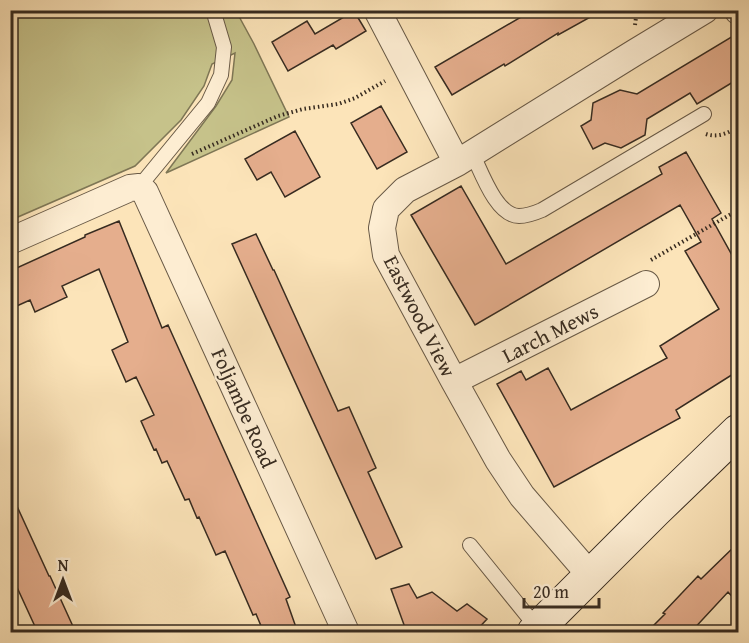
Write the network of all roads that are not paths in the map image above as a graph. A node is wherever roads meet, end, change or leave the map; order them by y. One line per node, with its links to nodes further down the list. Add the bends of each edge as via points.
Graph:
1 (213, 10): 6 (lane, via 224,47 221,75 208,103)
2 (377, 10): 5 (street, via 407,68)
3 (705, 10): 5 (street, Eastwood View)
4 (704, 114): 5 (lane, via 528,215 516,217 504,210)
5 (465, 158): 9 (street, Eastwood View, via 405,190 387,209 382,228 386,255)
6 (139, 187): 7 (street); 14 (street, Foljambe Road, via 146,192)
7 (10, 241)
8 (646, 284): 9 (street, Larch Mews)
9 (454, 381): 12 (street, Eastwood View, via 522,496)
10 (738, 431): 12 (street)
11 (470, 545): 13 (lane)
12 (591, 576): 13 (street)
13 (536, 631)
14 (346, 633)

